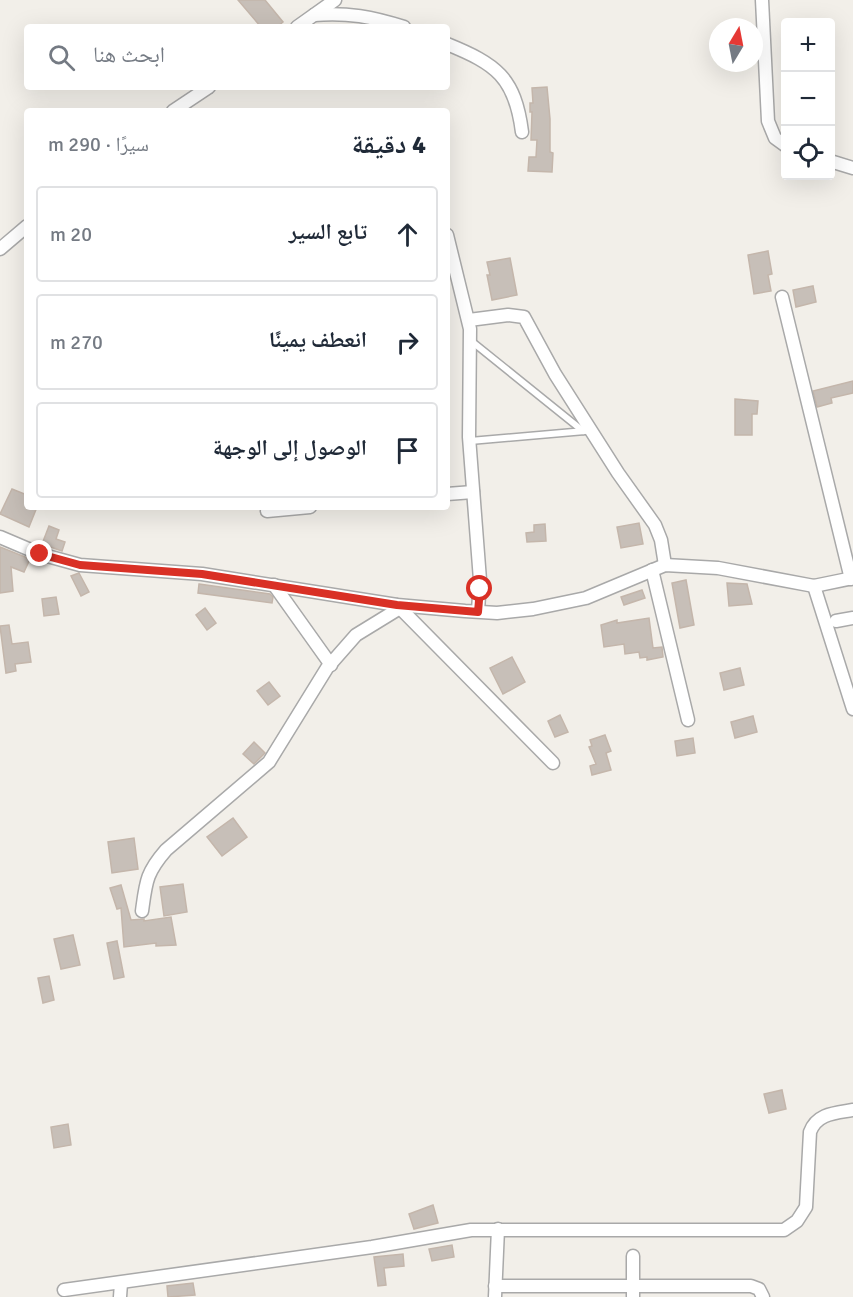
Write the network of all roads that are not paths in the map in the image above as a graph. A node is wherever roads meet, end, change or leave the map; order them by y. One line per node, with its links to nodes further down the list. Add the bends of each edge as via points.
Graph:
1 (335, 0): 3 (street)
2 (762, 0): 10 (street, via 768,121)
3 (314, 15): 4 (street); 5 (street, via 339,13)
4 (301, 24)
5 (394, 24)
6 (450, 45): 9 (street, via 490,64 509,84 519,108)
7 (204, 90): 8 (street)
8 (177, 108)
9 (522, 132)
10 (781, 142)
11 (835, 162): 12 (street)
12 (853, 168)
13 (24, 229): 15 (street)
14 (450, 247): 17 (street)
15 (0, 249)
16 (782, 297): 28 (street)
17 (469, 320): 18 (street); 19 (street, via 524,317)
18 (470, 339): 19 (lane); 20 (street)
19 (587, 431): 20 (lane); 26 (street, via 655,525)
20 (469, 441): 21 (street)
21 (473, 492): 22 (street); 32 (street, via 480,580)
22 (450, 494)
23 (278, 510): 24 (street)
24 (267, 511)
25 (0, 537): 29 (street, via 80,565 202,574)
26 (665, 566): 27 (street); 30 (street, via 718,568)
27 (652, 570): 32 (street, via 586,598 533,609); 37 (street)
28 (852, 579): 30 (street)
29 (274, 585): 31 (street); 35 (street)
30 (814, 586): 36 (street)
31 (398, 606): 32 (street); 35 (street, via 356,635); 38 (street)
32 (478, 612)
33 (853, 618): 34 (street)
34 (836, 621)
35 (330, 664): 39 (street, via 269,762 155,863 147,879)
36 (853, 709)
37 (688, 720)
38 (553, 763)
39 (142, 911)
40 (853, 1110): 41 (street, via 814,1121 806,1207 797,1221 784,1230)
41 (498, 1229): 43 (street); 45 (street)
42 (633, 1256): 47 (street)
43 (121, 1283): 44 (street); 48 (street)
44 (64, 1290)
45 (495, 1292): 46 (street)
46 (566, 1292): 47 (street)
47 (633, 1292): 49 (street, via 751,1286 759,1289)
48 (120, 1297)
49 (763, 1297)

